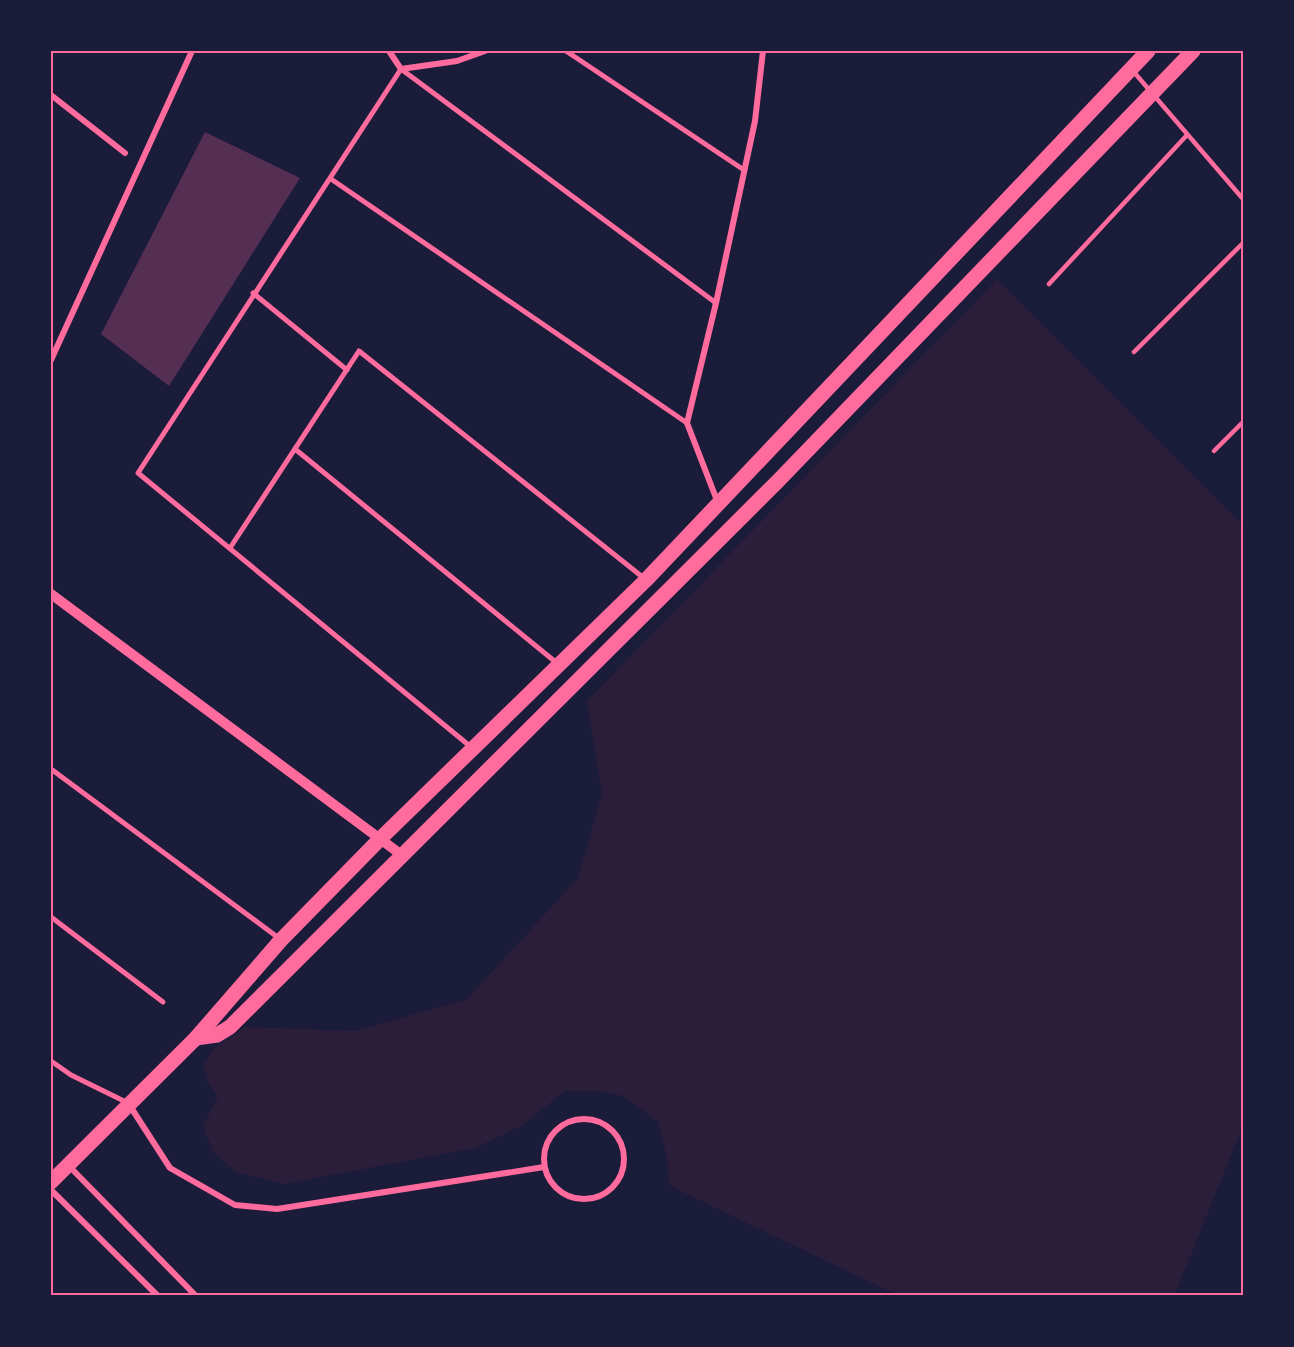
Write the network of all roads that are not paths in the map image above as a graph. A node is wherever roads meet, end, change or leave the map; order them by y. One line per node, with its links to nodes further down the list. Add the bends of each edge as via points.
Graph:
1 (192, 51): 22 (street)
2 (389, 51): 8 (street)
3 (485, 51): 8 (street, via 457,61)
4 (566, 51): 14 (street)
5 (763, 51): 14 (street, via 755,121)
6 (1148, 51): 9 (main road)
7 (1193, 51): 11 (main road)
8 (401, 69): 15 (street); 20 (street)
9 (1131, 69): 11 (lane); 28 (main road)
10 (51, 95): 13 (street)
11 (1153, 95): 12 (lane); 36 (main road, via 777,482)
12 (1187, 135): 16 (lane); 18 (lane)
13 (125, 153)
14 (744, 170): 20 (street)
15 (331, 179): 19 (street); 25 (street)
16 (1243, 199)
17 (1243, 243): 21 (lane)
18 (1049, 284)
19 (253, 293): 23 (street); 29 (street, via 138,473)
20 (716, 303): 25 (street)
21 (1134, 352)
22 (51, 360)
23 (346, 370): 26 (street); 30 (street, via 359,351)
24 (1243, 422): 27 (lane)
25 (687, 423): 28 (street)
26 (295, 449): 29 (street); 32 (street)
27 (1214, 451)
28 (718, 504): 30 (main road)
29 (230, 548): 33 (street)
30 (646, 580): 32 (main road)
31 (51, 594): 35 (street)
32 (559, 665): 33 (main road)
33 (472, 748): 35 (main road)
34 (51, 769): 38 (street)
35 (380, 839): 36 (street); 38 (main road)
36 (403, 856): 40 (main road, via 230,1027 217,1035)
37 (51, 917): 39 (street)
38 (281, 940): 40 (main road)
39 (163, 1002)
40 (196, 1038): 42 (main road)
41 (51, 1061): 42 (street)
42 (129, 1104): 43 (main road); 44 (street, via 170,1168 235,1205 278,1209)
43 (68, 1165): 45 (main road); 48 (street)
44 (544, 1167): 44 (street, via 554,1185 571,1198 585,1200 611,1190 620,1179 624,1151 612,1130 589,1119 576,1120 564,1124 547,1142)
45 (51, 1182)
46 (51, 1190): 47 (street)
47 (158, 1296)
48 (196, 1296)

